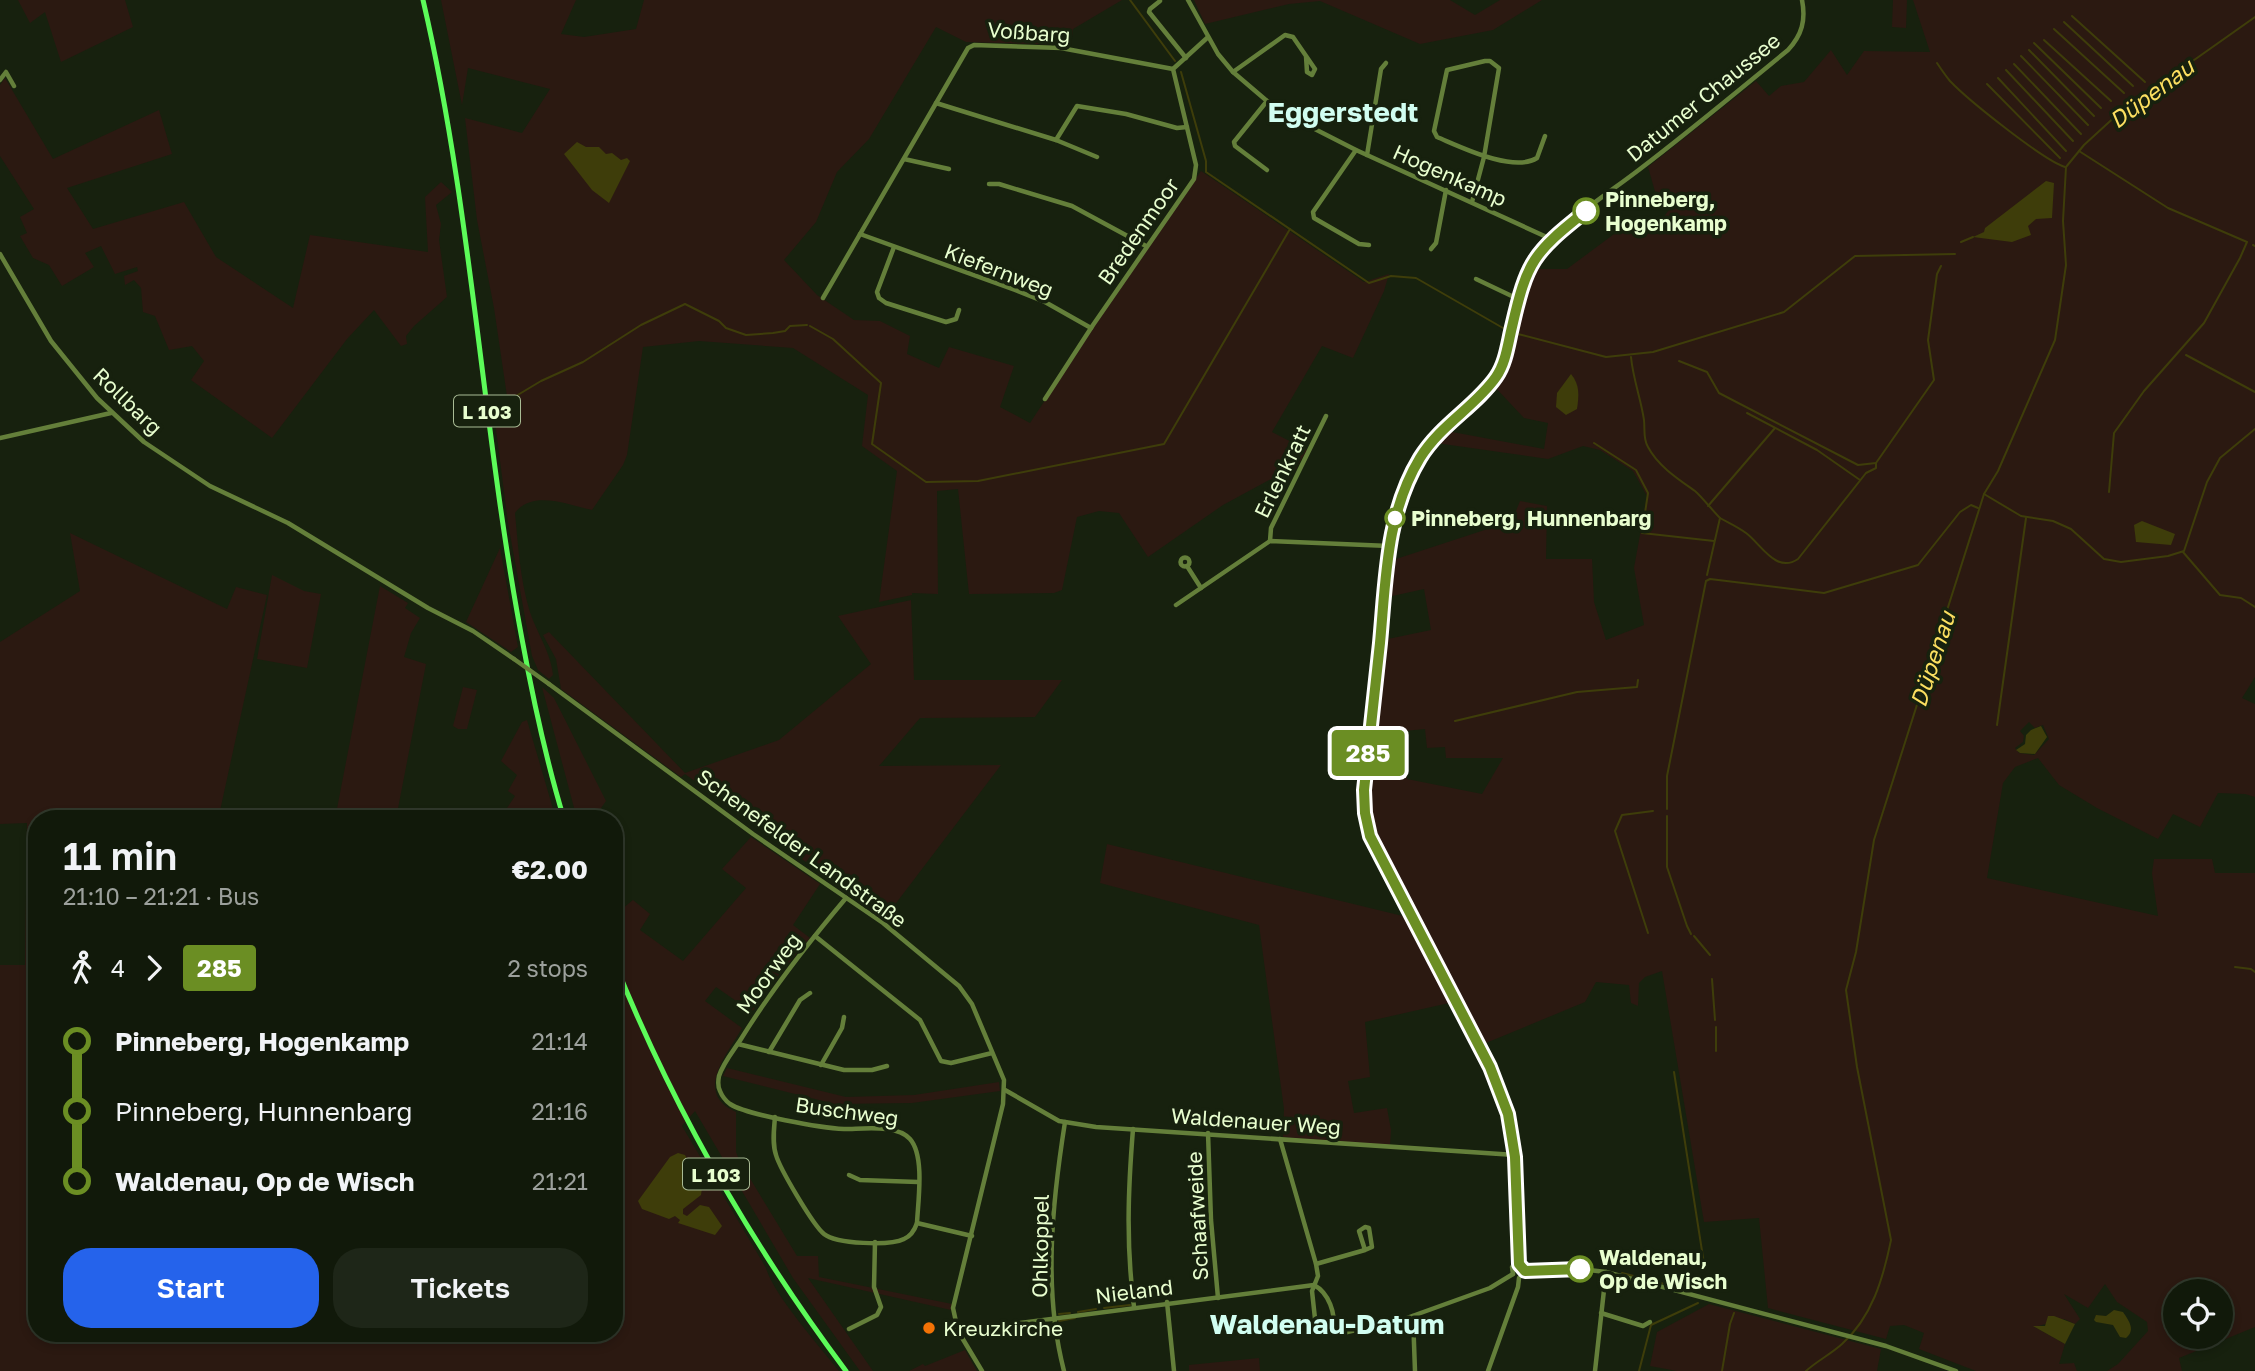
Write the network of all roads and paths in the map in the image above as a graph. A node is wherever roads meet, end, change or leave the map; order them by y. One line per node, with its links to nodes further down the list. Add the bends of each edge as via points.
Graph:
1 (423, 0): 50 (main road, L 103, via 459,194 508,560 537,713)
2 (1188, 0): 5 (street, Hogenkamp)
3 (1802, 0): 29 (street, Datumer Chaussee, via 1801,32 1788,50)
4 (1160, 1): 7 (street, via 1149,12)
5 (1207, 38): 7 (street); 10 (street, Hogenkamp)
6 (1306, 56): 10 (street, via 1293,37 1285,35)
7 (1186, 58): 9 (street)
8 (1386, 63): 19 (street, via 1381,69)
9 (1173, 69): 14 (street, Voßbarg, via 1061,48 974,45); 15 (street, Bredenmoor)
10 (1233, 72): 13 (street, Hogenkamp)
11 (0, 80): 12 (street, via 6,72)
12 (14, 86)
13 (1268, 101): 18 (street, Hogenkamp); 24 (street, via 1234,142)
14 (936, 103): 17 (street); 22 (street, Voßbarg)
15 (1187, 127): 17 (street, via 1077,106); 31 (street, Bredenmoor, via 1196,164 1194,179)
16 (1545, 136): 21 (street, via 1533,161)
17 (1056, 140): 20 (street)
18 (1356, 150): 19 (street, Hogenkamp); 30 (street, via 1313,212 1314,218 1359,244)
19 (1367, 155): 26 (street, Hogenkamp)
20 (1097, 157)
21 (1484, 157): 21 (street, via 1499,74 1490,61 1447,70 1434,131 1437,137); 27 (street)
22 (904, 159): 23 (street); 28 (street, Voßbarg)
23 (949, 169)
24 (1267, 170)
25 (989, 184): 31 (street, via 1072,206)
26 (1446, 190): 27 (street, Hogenkamp); 33 (street)
27 (1472, 202): 29 (street, Hogenkamp)
28 (860, 234): 32 (street, Kiefernweg); 36 (street, Voßbarg)
29 (1551, 239): 37 (street, Datumer Chaussee, via 1529,267)
30 (1369, 245)
31 (1146, 246): 39 (street, Bredenmoor)
32 (894, 247): 38 (street, via 878,298 946,322 956,319); 39 (street, Kiefernweg, via 1016,290)
33 (1431, 249)
34 (0, 254): 41 (street, Rollbarg, via 51,341)
35 (1476, 279): 37 (street)
36 (823, 298)
37 (1518, 299): 46 (street, Datumer Chaussee, via 1505,359 1496,377 1422,456 1404,492)
38 (959, 310)
39 (1091, 328): 40 (street, Bredenmoor)
40 (1045, 399)
41 (111, 413): 43 (street); 44 (street, Rollbarg, via 144,442 210,486)
42 (1326, 416): 45 (street, Erlenkratt, via 1270,528)
43 (0, 438)
44 (281, 519): 51 (street, Schenefelder Landstraße, bridge, via 473,631)
45 (1270, 541): 46 (street); 48 (street)
46 (1389, 546): 68 (street, Datumer Chaussee, via 1365,813 1370,836 1490,1067 1510,1122)
47 (1187, 566): 48 (street)
48 (1201, 588): 49 (street)
49 (1175, 605)
50 (562, 810)
51 (846, 898): 52 (street, Moorweg); 58 (street, Schenefelder Landstraße, via 959,986 972,1004)
52 (815, 936): 56 (street, Moorweg, via 775,986); 58 (street, via 920,1020 941,1061 951,1063)
53 (623, 984): 94 (main road, L 103, via 691,1131 775,1272)
54 (810, 993): 57 (street, via 800,1000)
55 (844, 1017): 59 (street)
56 (738, 1044): 57 (street); 61 (street, Moorweg)
57 (769, 1052): 59 (street)
58 (992, 1053): 62 (street, Schenefelder Landstraße)
59 (821, 1065): 60 (street, via 851,1071)
60 (887, 1066)
61 (722, 1070): 63 (street, Buschweg, via 719,1090 727,1102)
62 (1005, 1090): 64 (street, Waldenauer Weg); 72 (street)
63 (775, 1117): 70 (street, Buschweg, via 834,1129 902,1133 918,1152); 73 (street, via 776,1156 821,1231 836,1240)
64 (1065, 1122): 65 (street, Waldenauer Weg); 87 (street, Ohlkoppel, via 1051,1237)
65 (1133, 1129): 66 (street, Waldenauer Weg); 84 (street, via 1127,1216)
66 (1208, 1133): 67 (street, Waldenauer Weg); 82 (street, Schaafweide)
67 (1280, 1139): 68 (street, Waldenauer Weg); 75 (street)
68 (1515, 1156): 76 (street, Datumer Chaussee)
69 (849, 1175): 70 (street, via 860,1180)
70 (918, 1182): 71 (street, Buschweg)
71 (917, 1223): 72 (street); 73 (street, via 903,1240)
72 (972, 1236): 91 (street, via 954,1302)
73 (875, 1242): 90 (street, via 874,1287 881,1307 877,1315)
74 (1365, 1250): 74 (street, via 1373,1245 1366,1227 1359,1231); 75 (street)
75 (1316, 1264): 81 (street)
76 (1519, 1264): 77 (street); 79 (street, via 1512,1267)
77 (1525, 1271): 78 (street); 80 (street)
78 (1606, 1272): 85 (street); 101 (street, via 1854,1337)
79 (1513, 1274): 80 (street); 86 (street, via 1490,1288)
80 (1519, 1278): 99 (street)
81 (1314, 1285): 82 (street, Nieland); 89 (street, via 1328,1300); 93 (street, via 1316,1328)
82 (1218, 1298): 83 (street, Nieland)
83 (1167, 1303): 84 (street, Nieland); 97 (street)
84 (1134, 1307): 87 (street, Nieland)
85 (1601, 1313): 88 (street, via 1643,1326); 100 (street)
86 (1413, 1316): 92 (street); 98 (street)
87 (1055, 1318): 91 (street, Nieland); 96 (street, Ohlkoppel)
88 (1650, 1322)
89 (1334, 1327): 92 (street); 93 (street)
90 (849, 1329)
91 (958, 1331): 95 (street)
92 (1341, 1332): 93 (street)
93 (1330, 1333)
94 (846, 1371)
95 (982, 1371)
96 (1063, 1371)
97 (1174, 1371)
98 (1415, 1371)
99 (1488, 1371)
100 (1595, 1371)
101 (1956, 1371)

